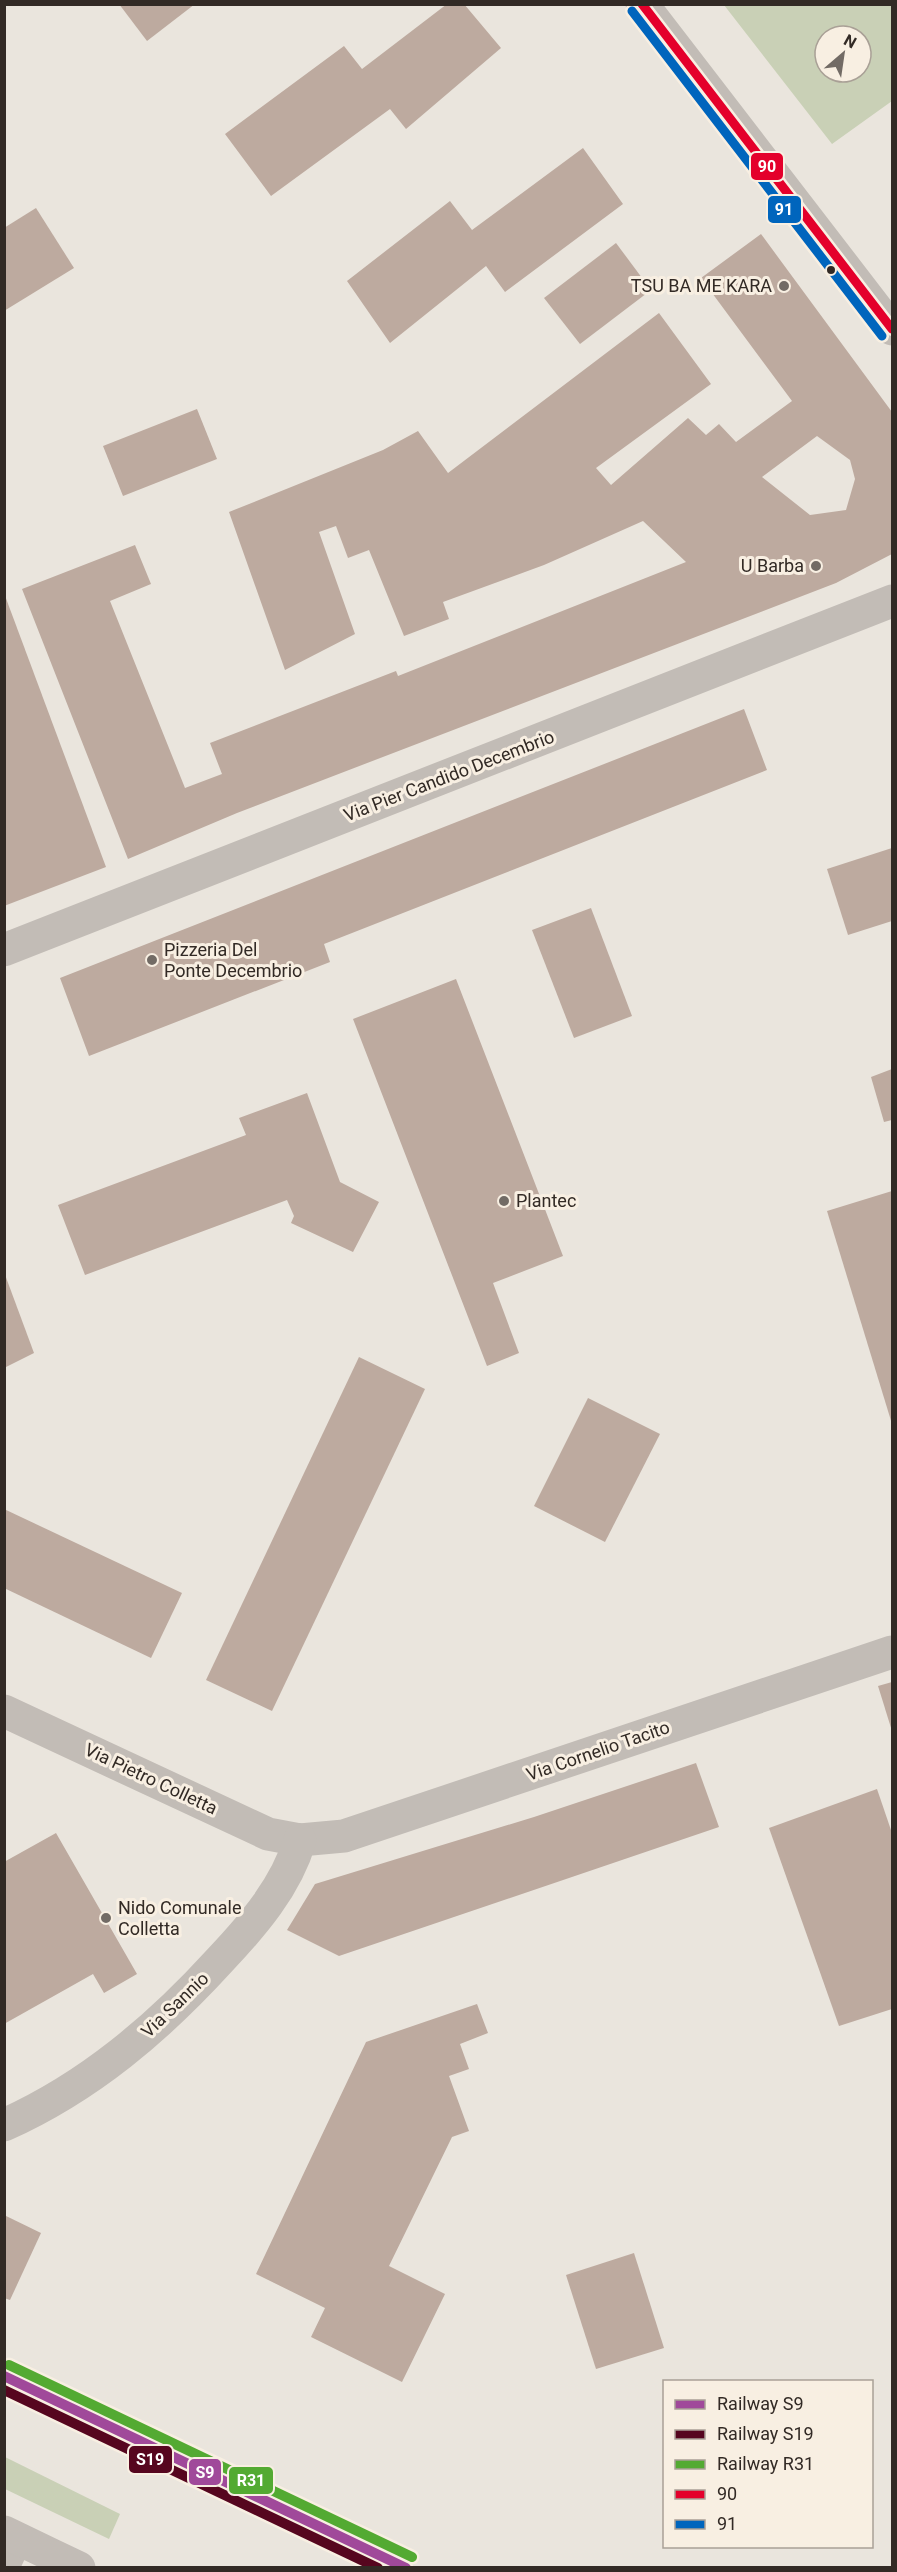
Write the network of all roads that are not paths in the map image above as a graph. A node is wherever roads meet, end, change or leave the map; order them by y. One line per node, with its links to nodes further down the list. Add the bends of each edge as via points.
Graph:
1 (642, 4): 2 (street)
2 (892, 329)
3 (892, 601): 4 (street, Via Pier Candido Decembrio)
4 (4, 950)
5 (892, 1652): 7 (street, Via Cornelio Tacito, via 344,1836)
6 (4, 1710): 7 (street, Via Pietro Colletta, via 268,1834)
7 (300, 1840): 8 (street, Via Sannio, via 293,1864 278,1890 243,1935 149,2032 42,2108)
8 (4, 2125)
9 (12, 2547): 10 (street)
10 (80, 2568)

